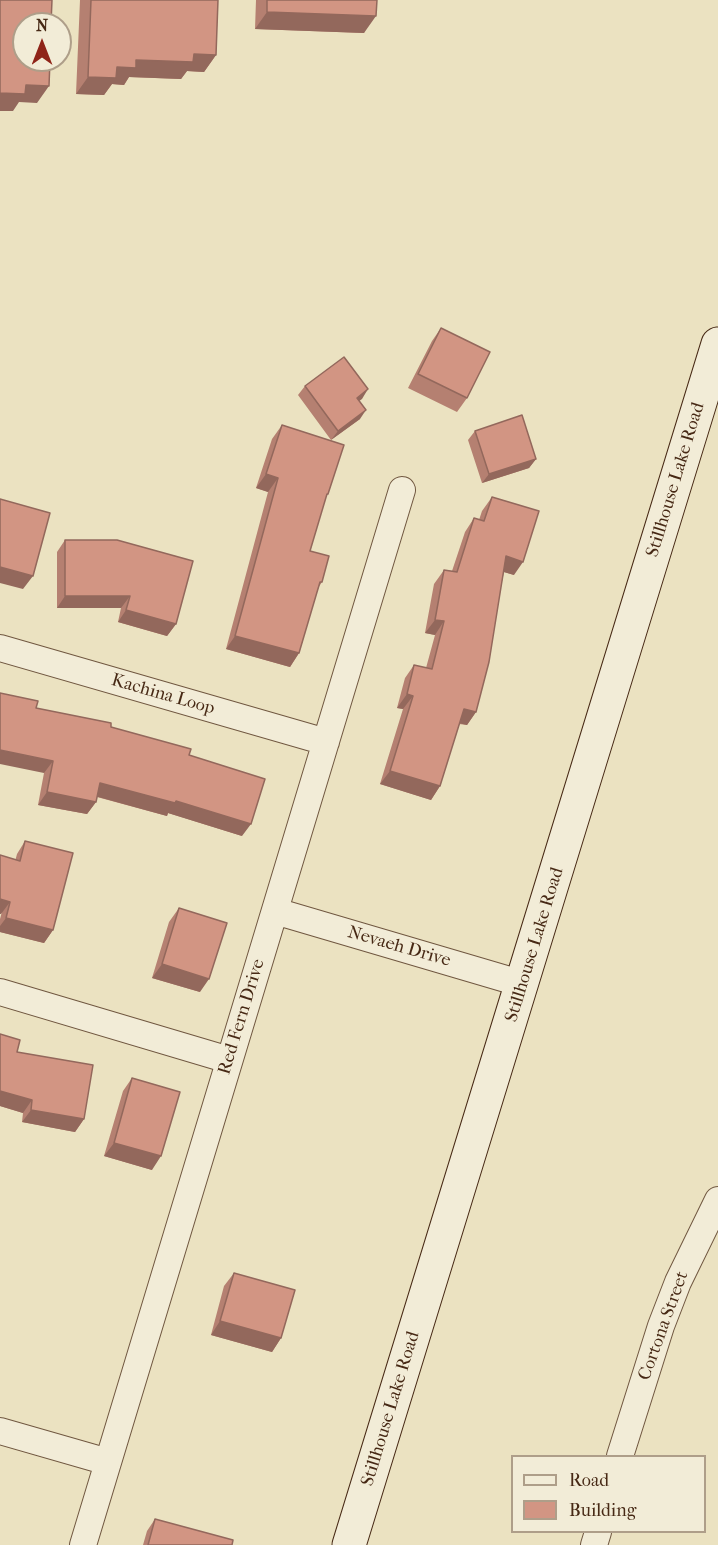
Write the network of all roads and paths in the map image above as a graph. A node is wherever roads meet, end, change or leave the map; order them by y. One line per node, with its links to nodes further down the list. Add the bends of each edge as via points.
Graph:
1 (718, 344): 6 (main road, Stillhouse Lake Road)
2 (402, 490): 4 (street, Red Fern Drive)
3 (0, 648): 4 (street, Kachina Loop)
4 (326, 742): 5 (street, Red Fern Drive)
5 (274, 911): 6 (street, Nevaeh Drive); 8 (street, Red Fern Drive)
6 (523, 984): 14 (main road, Stillhouse Lake Road)
7 (0, 992): 8 (street)
8 (229, 1060): 12 (street, Red Fern Drive)
9 (718, 1200): 11 (street, Cortona Street, via 661,1326)
10 (0, 1431): 12 (street)
11 (621, 1455)
12 (108, 1462): 13 (street, Red Fern Drive)
13 (82, 1545)
14 (349, 1545)

